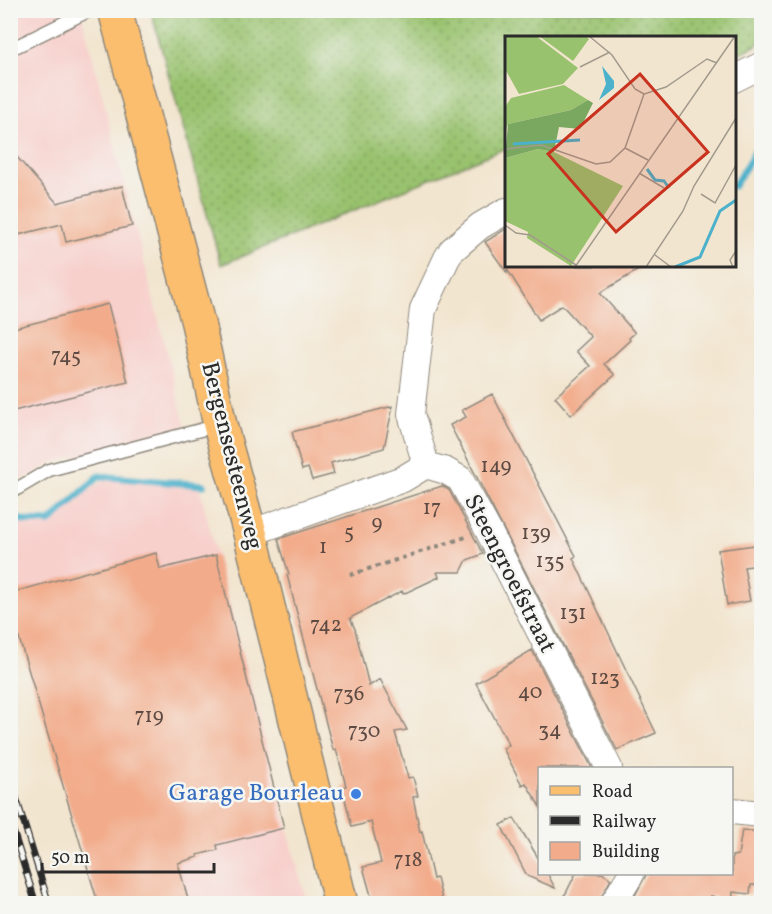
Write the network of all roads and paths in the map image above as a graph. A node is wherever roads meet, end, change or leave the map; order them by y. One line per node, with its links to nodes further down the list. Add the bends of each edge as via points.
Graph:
1 (90, 10): 3 (lane)
2 (115, 10): 7 (main road, Bergensesteenweg, via 198,323)
3 (18, 46)
4 (762, 64): 5 (street)
5 (736, 78)
6 (505, 212): 8 (street, via 480,226 452,250 423,309 411,414)
7 (220, 425): 9 (lane, via 49,470); 11 (main road, Bergensesteenweg)
8 (426, 465): 10 (street, Steengroefstraat, via 459,479); 11 (street, via 403,479)
9 (15, 490)
10 (488, 530): 12 (path); 13 (street, Steengroefstraat)
11 (250, 533): 17 (main road, Bergensesteenweg)
12 (350, 575)
13 (608, 767)
14 (733, 811): 15 (street)
15 (762, 814)
16 (630, 875): 18 (street)
17 (341, 903)
18 (613, 903)

